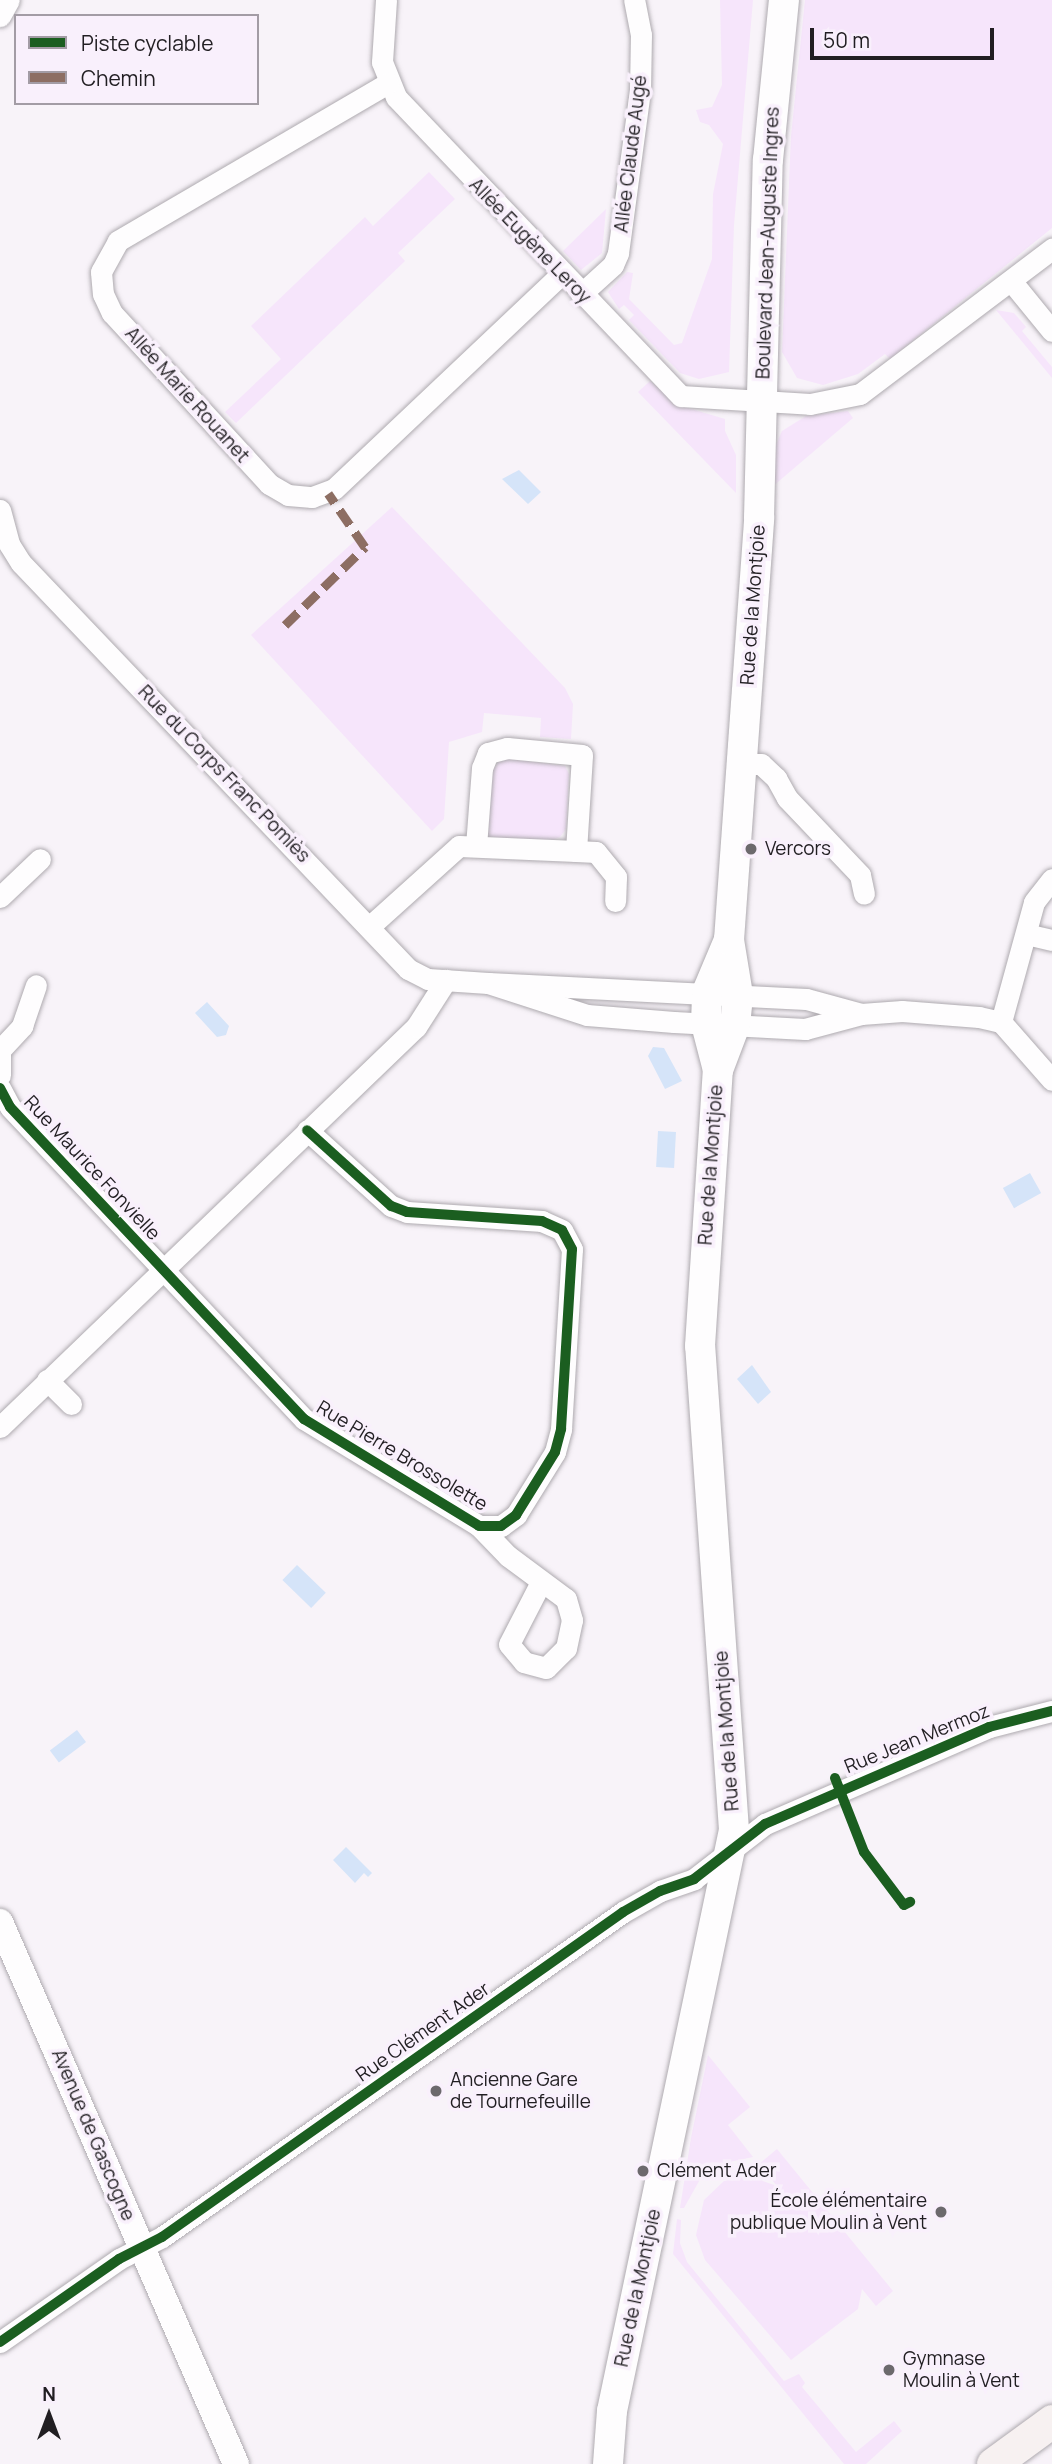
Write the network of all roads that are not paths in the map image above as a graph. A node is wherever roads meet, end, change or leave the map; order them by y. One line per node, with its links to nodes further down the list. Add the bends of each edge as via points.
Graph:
1 (9, 0): 5 (street)
2 (386, 0): 6 (street, Allée Eugène Leroy, via 381,44)
3 (634, 0): 10 (street, Allée Claude Augé, via 641,35 641,81 618,253 612,265)
4 (784, 0): 12 (main road, Boulevard Jean-Auguste Ingres, via 768,160)
5 (0, 16)
6 (388, 83): 8 (street, Allée Eugène Leroy, via 410,116); 8 (street, Allée Marie Rouanet, via 124,236 108,252 101,272 103,294 112,313 269,484 288,495 312,497 334,489)
7 (1052, 249): 9 (street, Allée Eugène Leroy)
8 (561, 274): 10 (street, Allée Eugène Leroy)
9 (1012, 282): 11 (street); 12 (street, Allée Eugène Leroy, via 860,394 823,404)
10 (581, 294): 12 (street, Allée Eugène Leroy, via 681,396)
11 (1052, 331)
12 (761, 402): 13 (main road, Boulevard Jean-Auguste Ingres)
13 (760, 487): 15 (main road, Rue de la Montjoie)
14 (0, 510): 23 (street, Rue du Corps Franc Pomiès, via 9,544 21,563)
15 (751, 764): 20 (street, via 860,874); 25 (main road, Rue de la Montjoie)
16 (476, 846): 17 (street); 17 (street, via 484,759 507,748 582,755); 23 (street, via 449,852)
17 (576, 850): 22 (street, via 596,852 616,877)
18 (40, 859): 21 (street)
19 (1052, 879): 24 (street, via 1037,895)
20 (863, 894)
21 (0, 897)
22 (615, 901)
23 (369, 928): 27 (street, Rue du Corps Franc Pomiès, via 408,969 428,979)
24 (1026, 934): 26 (street); 33 (street)
25 (729, 940): 30 (main road, Rue de la Montjoie); 31 (main road, Rue de la Montjoie)
26 (1052, 940)
27 (446, 980): 28 (street, Rue du Corps Franc Pomiès); 39 (street, via 416,1027)
28 (488, 983): 30 (street, Rue du Corps Franc Pomiès); 34 (street, Rue du Corps Franc Pomiès, via 587,1015)
29 (36, 985): 35 (street, via 22,1026)
30 (707, 992): 31 (street, Rue du Corps Franc Pomiès); 34 (main road, Rue de la Montjoie)
31 (738, 995): 32 (street, Rue du Corps Franc Pomiès, via 806,999); 34 (main road, Rue de la Montjoie)
32 (861, 1014): 33 (street, via 902,1011); 34 (street, Rue du Corps Franc Pomiès, via 805,1029)
33 (1002, 1021): 37 (street)
34 (721, 1024): 47 (main road, Rue de la Montjoie, via 700,1387 733,1799)
35 (0, 1050): 36 (street)
36 (0, 1075)
37 (1052, 1080)
38 (0, 1088): 40 (street, Rue Maurice Fonvielle, via 10,1107)
39 (307, 1130): 40 (street); 44 (street, Rue Pierre Brossolette, via 391,1206 407,1212 542,1221 562,1230 572,1249 561,1429 555,1452 516,1515 501,1526)
40 (164, 1269): 41 (street); 44 (street, Rue Pierre Brossolette, via 304,1419)
41 (47, 1380): 42 (street); 43 (street)
42 (71, 1404)
43 (0, 1427)
44 (479, 1526): 45 (street, Rue Pierre Brossolette)
45 (541, 1582)
46 (1052, 1711): 47 (street, Rue Jean Mermoz, via 989,1727 816,1798 765,1824)
47 (729, 1853): 49 (street, Rue Clément Ader, via 694,1879 623,1912); 54 (main road, Rue de la Montjoie, via 612,2411)
48 (0, 1922): 49 (street, Avenue de Gascogne)
49 (142, 2249): 50 (street, Rue Clément Ader, via 119,2259); 53 (street, Avenue de Gascogne)
50 (0, 2343)
51 (1052, 2420): 55 (main road)
52 (1052, 2449): 56 (main road)
53 (236, 2464)
54 (608, 2464)
55 (993, 2464)
56 (1031, 2464)

